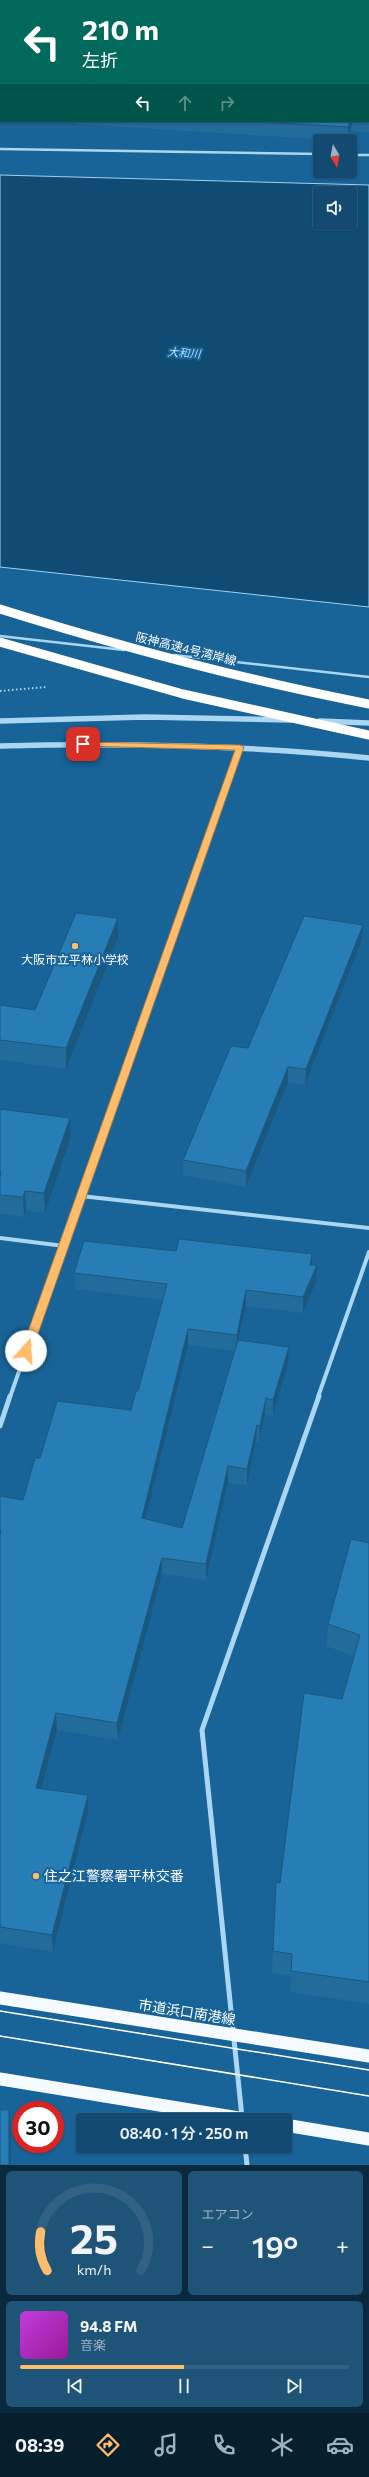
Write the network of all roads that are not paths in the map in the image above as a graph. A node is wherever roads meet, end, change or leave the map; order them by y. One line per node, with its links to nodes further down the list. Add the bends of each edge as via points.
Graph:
1 (0, 149): 2 (street)
2 (313, 154)
3 (357, 155): 4 (street)
4 (369, 155)
5 (0, 609): 9 (highway, 阪神高速4号湾岸線, bridge, via 93,639)
6 (0, 636): 8 (street)
7 (0, 642): 12 (highway, bridge, via 159,688 316,726)
8 (369, 677)
9 (369, 704)
10 (0, 721): 11 (street, via 208,717)
11 (369, 723)
12 (369, 735)
13 (0, 746): 14 (street, via 83,744)
14 (240, 747): 15 (street); 16 (street)
15 (369, 758)
16 (81, 1196): 17 (street); 19 (street)
17 (369, 1228)
18 (0, 1238): 19 (street)
19 (64, 1246): 21 (street)
20 (369, 1252): 23 (street, via 202,1730)
21 (0, 1426)
22 (0, 1998): 23 (main road, 市道浜口南港線)
23 (233, 2035): 24 (main road, 市道浜口南港線); 27 (street)
24 (369, 2056)
25 (0, 2079): 26 (main road)
26 (203, 2113)
27 (244, 2113)
28 (292, 2127): 29 (main road)
29 (369, 2139)
30 (245, 2153): 31 (street)
31 (246, 2165)

